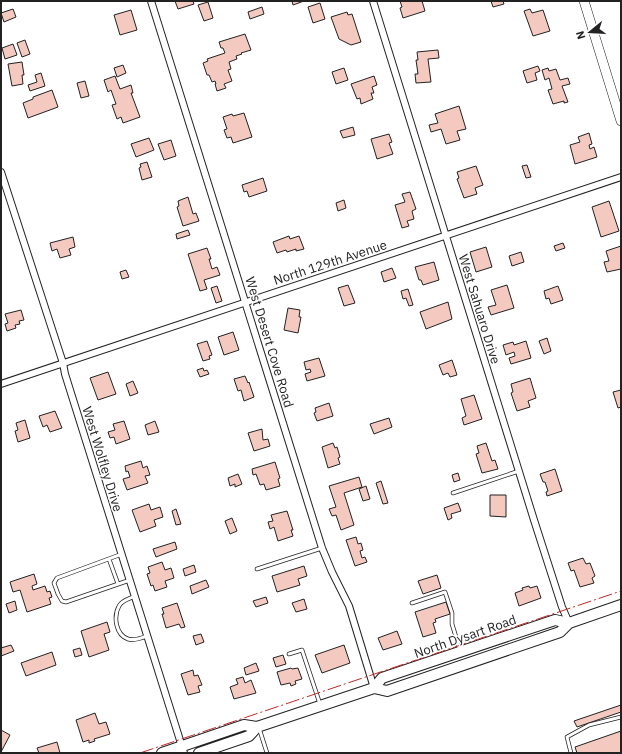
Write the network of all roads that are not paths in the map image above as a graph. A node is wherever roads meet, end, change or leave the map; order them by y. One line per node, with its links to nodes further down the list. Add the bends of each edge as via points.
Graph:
1 (151, 1): 8 (street, West Desert Cove Road)
2 (373, 1): 7 (street, West Sahuaro Drive)
3 (584, 1): 4 (main road)
4 (621, 121)
5 (1, 172): 9 (street, West Wolfley Drive)
6 (621, 177): 7 (street, North 129th Avenue)
7 (445, 235): 8 (street, North 129th Avenue); 11 (street, West Sahuaro Drive)
8 (246, 301): 9 (street, North 129th Avenue); 13 (street, West Desert Cove Road)
9 (63, 363): 10 (street, North 129th Avenue); 14 (street, West Wolfley Drive)
10 (1, 384)
11 (519, 471): 12 (lane); 22 (street, West Sahuaro Drive)
12 (453, 493)
13 (322, 548): 16 (lane); 26 (street, West Desert Cove Road, via 349,606)
14 (122, 554): 15 (lane); 17 (street, West Wolfley Drive)
15 (110, 559): 18 (lane); 18 (lane, via 57,578 54,583 62,601 66,602)
16 (257, 569)
17 (130, 580): 18 (lane); 19 (street, West Wolfley Drive)
18 (118, 584)
19 (135, 596): 23 (street, West Wolfley Drive); 23 (lane, via 124,600 119,606 116,616 117,627 121,635 129,639)
20 (412, 603): 24 (lane, via 445,592)
21 (621, 605): 22 (main road, North Dysart Road)
22 (569, 623): 24 (main road, North Dysart Road, via 555,620); 26 (main road, North Dysart Road, via 560,632 387,691)
23 (147, 636): 30 (street, West Wolfley Drive)
24 (460, 652): 26 (main road, North Dysart Road, via 382,678)
25 (289, 654): 27 (lane, via 302,650)
26 (374, 688): 27 (main road, North Dysart Road)
27 (320, 706): 29 (main road, North Dysart Road)
28 (621, 717): 34 (lane, via 589,725 567,737)
29 (257, 727): 30 (main road, North Dysart Road, via 244,725); 32 (main road, North Dysart Road, via 249,736); 33 (lane)
30 (183, 750): 31 (main road, North Dysart Road)
31 (162, 753)
32 (199, 753)
33 (267, 753)
34 (572, 753)

